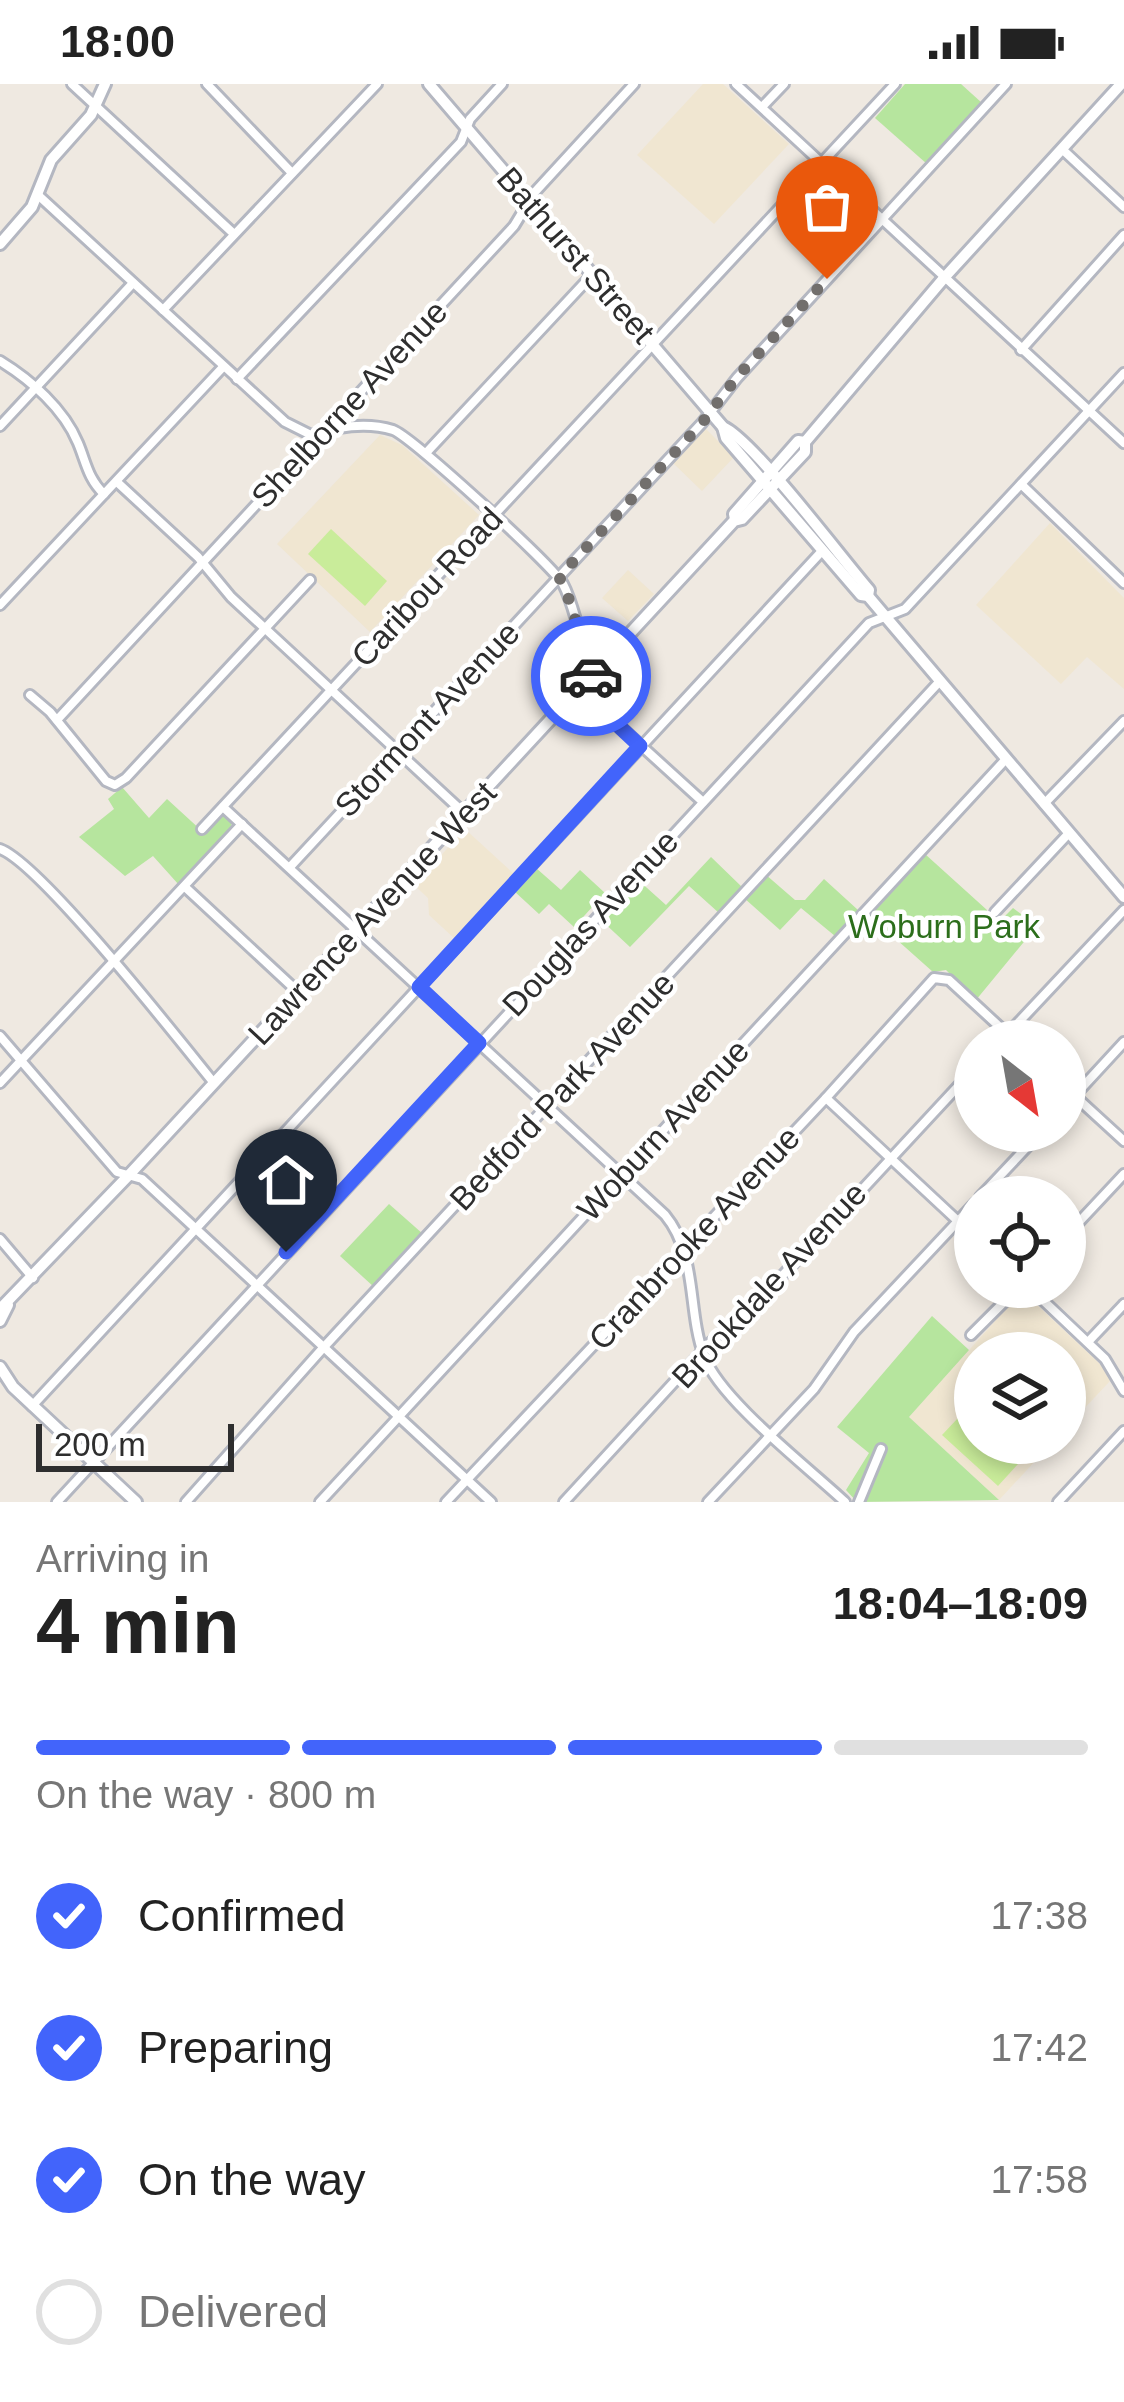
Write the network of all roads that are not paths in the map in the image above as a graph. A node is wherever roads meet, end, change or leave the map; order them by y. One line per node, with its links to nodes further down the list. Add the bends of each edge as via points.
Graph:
1 (72, 84): 13 (street)
2 (105, 84): 13 (main road)
3 (207, 84): 18 (street)
4 (377, 84): 18 (street)
5 (429, 84): 15 (main road, Bathurst Street)
6 (502, 84): 15 (street)
7 (634, 84): 20 (street, Shelborne Avenue)
8 (736, 84): 14 (street)
9 (784, 84): 14 (street)
10 (896, 84): 17 (street, Caribou Road)
11 (1006, 84): 22 (street, Stormont Avenue)
12 (1121, 84): 16 (main road, Lawrence Avenue West)
13 (96, 105): 19 (main road, via 53,157); 23 (street)
14 (762, 107): 17 (street)
15 (466, 128): 20 (main road, Bathurst Street); 35 (street)
16 (1063, 150): 21 (street); 27 (main road, Lawrence Avenue West)
17 (822, 164): 22 (street); 30 (street, Caribou Road)
18 (292, 173): 23 (street)
19 (38, 196): 25 (main road); 28 (street)
20 (530, 202): 26 (main road, Bathurst Street); 40 (street, Shelborne Avenue)
21 (1124, 207)
22 (884, 218): 27 (street); 37 (street, Stormont Avenue)
23 (234, 234): 29 (street)
24 (1124, 235): 31 (street)
25 (0, 244)
26 (591, 276): 30 (main road, Bathurst Street); 42 (street)
27 (944, 278): 31 (street); 43 (main road, Lawrence Avenue West)
28 (133, 283): 29 (street); 36 (street)
29 (163, 310): 33 (street)
30 (652, 345): 37 (main road, Bathurst Street); 47 (street, Caribou Road)
31 (1021, 350): 38 (street)
32 (0, 362): 36 (street)
33 (223, 367): 35 (street); 44 (street)
34 (1124, 374): 38 (street, Douglas Avenue)
35 (237, 380): 40 (street, via 291,426)
36 (37, 387): 39 (street); 46 (street, via 70,428)
37 (710, 411): 43 (main road, Bathurst Street); 50 (street, Stormont Avenue)
38 (1090, 411): 41 (street); 45 (street, Douglas Avenue)
39 (0, 426)
40 (323, 431): 42 (street, via 387,429); 49 (street, Shelborne Avenue)
41 (1124, 443)
42 (426, 454): 47 (street)
43 (769, 481): 48 (main road, Bathurst Street); 53 (main road, Bathurst Street); 57 (main road, Lawrence Avenue West)
44 (117, 482): 46 (street); 49 (street)
45 (1021, 484): 52 (street); 55 (street, Douglas Avenue, via 905,609)
46 (104, 494): 54 (street)
47 (493, 515): 50 (street); 60 (street, Caribou Road)
48 (823, 550): 53 (main road, Bathurst Street); 64 (street)
49 (202, 563): 56 (street); 62 (street, Shelborne Avenue)
50 (559, 577): 57 (street); 65 (street, Stormont Avenue)
51 (310, 580): 56 (street)
52 (1124, 583)
53 (868, 596): 55 (main road, Bathurst Street)
54 (0, 605)
55 (886, 617): 58 (main road, Bathurst Street); 67 (street, Douglas Avenue, via 869,623)
56 (265, 628): 60 (street); 62 (street, via 115,785)
57 (598, 668): 59 (main road, Lawrence Avenue West)
58 (940, 682): 66 (main road, Bathurst Street); 95 (street, Bedford Park Avenue)
59 (579, 689): 64 (street); 70 (main road, Lawrence Avenue West)
60 (332, 690): 65 (street); 69 (street, Caribou Road)
61 (30, 694): 62 (street)
62 (57, 720)
63 (1124, 721): 68 (street)
64 (640, 746): 67 (street); 82 (street)
65 (399, 750): 70 (street); 75 (street, Stormont Avenue)
66 (1006, 759): 68 (main road, Bathurst Street); 102 (street, Woburn Avenue)
67 (703, 802): 88 (street, Douglas Avenue)
68 (1044, 804): 73 (main road, Bathurst Street)
69 (223, 807): 71 (street); 72 (street, Caribou Road)
70 (464, 813): 80 (main road, Lawrence Avenue West)
71 (242, 824): 75 (street); 76 (street)
72 (202, 829)
73 (1069, 833): 77 (main road, Bathurst Street); 79 (street)
74 (0, 849): 81 (street, via 28,868)
75 (290, 867): 80 (street)
76 (184, 887): 81 (street); 83 (street)
77 (1124, 897)
78 (1124, 910): 85 (street)
79 (995, 913)
80 (356, 929): 82 (street); 83 (main road, Lawrence Avenue West)
81 (112, 961): 89 (street); 91 (street)
82 (419, 987): 88 (street); 107 (street)
83 (298, 992): 91 (main road, Lawrence Avenue West)
84 (988, 1020): 94 (street, Cranbrooke Avenue, via 941,976 932,980)
85 (1025, 1020)
86 (0, 1036): 89 (street)
87 (1124, 1042): 92 (street)
88 (479, 1043): 95 (street); 111 (street, Douglas Avenue)
89 (21, 1060): 90 (street); 101 (street, via 115,1169)
90 (0, 1083)
91 (214, 1083): 101 (main road, Lawrence Avenue West)
92 (1086, 1084)
93 (954, 1090): 99 (street, Brookdale Avenue)
94 (826, 1098): 99 (street); 109 (street, Cranbrooke Avenue)
95 (549, 1106): 102 (street); 119 (street, Bedford Park Avenue)
96 (1086, 1106): 97 (street)
97 (1124, 1142)
98 (1023, 1152): 103 (street)
99 (889, 1158): 105 (street); 120 (street, Brookdale Avenue)
100 (1124, 1174): 104 (street)
101 (129, 1175): 107 (street); 110 (main road, Lawrence Avenue West)
102 (622, 1175): 109 (street, via 674,1226); 125 (street, Woburn Avenue)
103 (1000, 1176)
104 (1086, 1215)
105 (954, 1217)
106 (954, 1225): 127 (street)
107 (195, 1228): 111 (street); 124 (street)
108 (0, 1239): 110 (street)
109 (684, 1249): 120 (street); 130 (street, Cranbrooke Avenue)
110 (33, 1278): 113 (main road, Lawrence Avenue West)
111 (254, 1285): 119 (street); 129 (street, Douglas Avenue)
112 (1124, 1304): 118 (street)
113 (4, 1307): 116 (main road, Lawrence Avenue West)
114 (997, 1308): 117 (street)
115 (1052, 1308): 118 (street)
116 (0, 1321)
117 (974, 1332)
118 (1088, 1342): 123 (street)
119 (323, 1348): 125 (street); 133 (street, Bedford Park Avenue)
120 (703, 1353): 127 (street, via 717,1380); 137 (street, Brookdale Avenue)
121 (0, 1366): 122 (main road)
122 (7, 1385): 124 (main road)
123 (1124, 1391)
124 (32, 1406): 129 (main road)
125 (399, 1417): 130 (street); 134 (street, Woburn Avenue)
126 (1124, 1431): 141 (street)
127 (771, 1434): 138 (street); 139 (street)
128 (881, 1449): 140 (street)
129 (92, 1460): 131 (street, Douglas Avenue); 132 (main road)
130 (466, 1480): 135 (street, Cranbrooke Avenue); 136 (street)
131 (57, 1502)
132 (136, 1502)
133 (186, 1502)
134 (320, 1502)
135 (446, 1502)
136 (491, 1502)
137 (565, 1502)
138 (708, 1502)
139 (845, 1502)
140 (860, 1502)
141 (1058, 1502)

